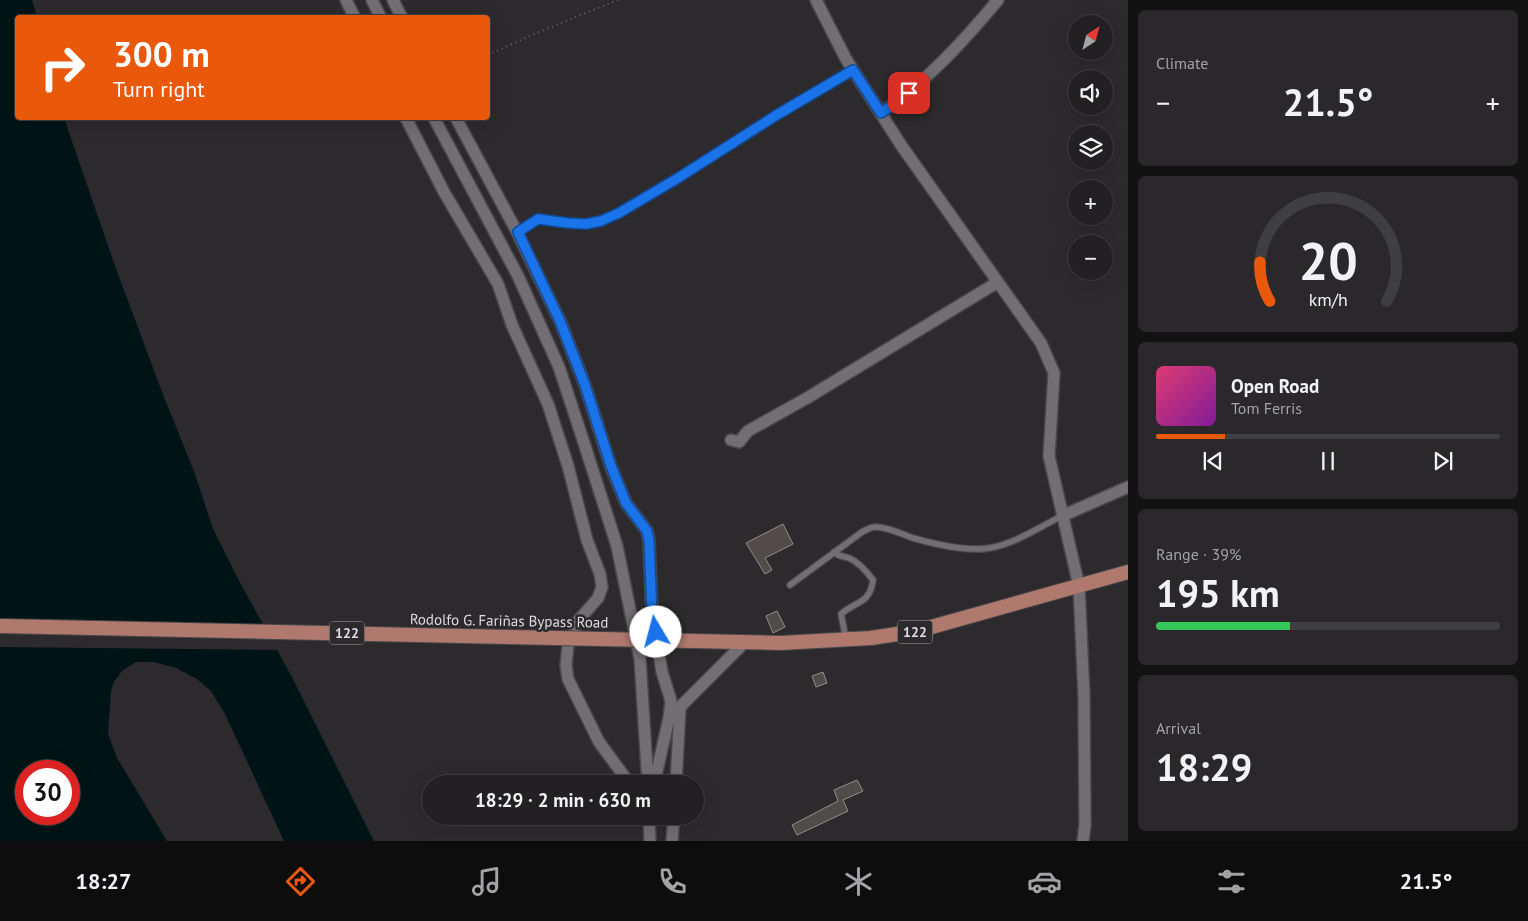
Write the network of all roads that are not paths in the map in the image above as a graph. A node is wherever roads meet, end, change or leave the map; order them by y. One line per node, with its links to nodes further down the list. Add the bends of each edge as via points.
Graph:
1 (346, 0): 6 (street)
2 (372, 0): 7 (street)
3 (393, 0): 8 (street)
4 (816, 0): 9 (street)
5 (998, 0): 10 (street, via 917,87)
6 (354, 15)
7 (380, 15)
8 (400, 15)
9 (853, 70): 10 (street); 14 (lane, via 619,213 586,224 538,219)
10 (881, 113): 15 (street)
11 (407, 120): 28 (street, via 444,192 498,284 512,325 548,404 602,587 598,598 577,622 568,646 568,679 599,742)
12 (435, 120): 29 (street, via 518,276 559,367 584,443 616,546 640,658)
13 (457, 120): 14 (street)
14 (518, 232): 27 (street, via 560,321 626,503 647,531 652,613 662,672 671,701)
15 (998, 282): 16 (street, via 807,398 748,430 739,442); 18 (street, via 1041,343 1054,373 1049,456)
16 (731, 440)
17 (1128, 487): 18 (street)
18 (1062, 516): 19 (lane, via 991,548 962,548 919,540 877,527 862,532); 22 (street)
19 (834, 552): 21 (lane); 24 (lane, via 857,563 873,580 872,591 862,602 841,614)
20 (1128, 572): 22 (main road, Rodolfo G. Fariñas Bypass Road / 122)
21 (790, 585)
22 (1079, 586): 24 (main road, Rodolfo G. Fariñas Bypass Road / 122, via 916,631); 36 (street, via 1084,696)
23 (0, 626): 25 (main road, Rodolfo G. Fariñas Bypass Road / 122, bridge)
24 (846, 640): 25 (main road, Rodolfo G. Fariñas Bypass Road / 122)
25 (744, 643): 26 (street)
26 (680, 708): 27 (street); 31 (street)
27 (669, 718): 30 (street)
28 (623, 775)
29 (647, 775)
30 (656, 775)
31 (676, 775)
32 (649, 825): 34 (street)
33 (673, 825): 35 (street)
34 (650, 841)
35 (672, 841)
36 (1083, 841)

